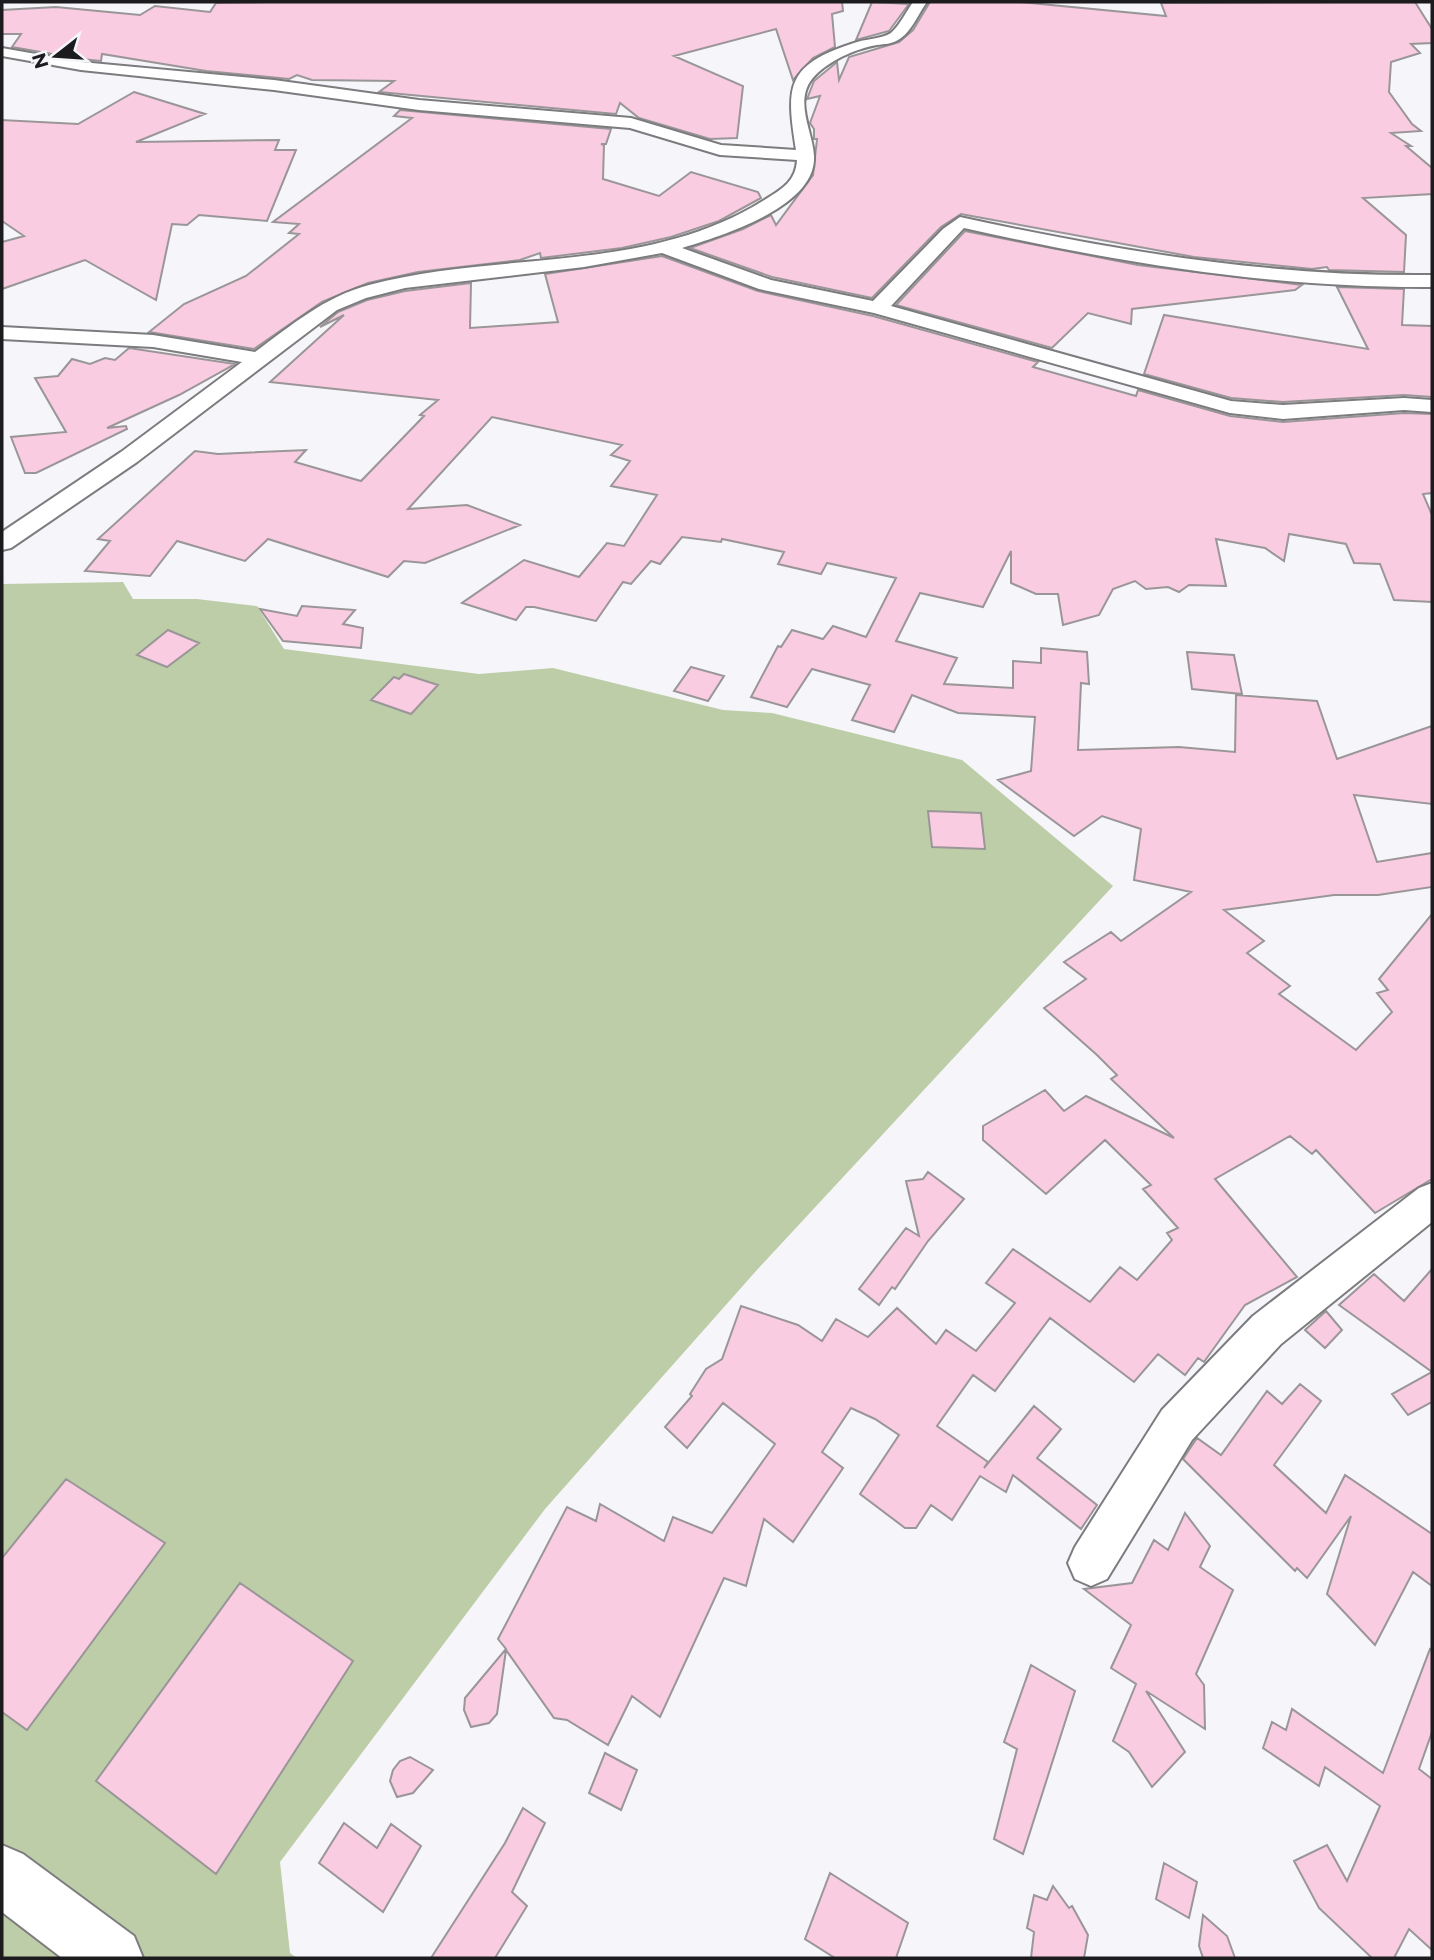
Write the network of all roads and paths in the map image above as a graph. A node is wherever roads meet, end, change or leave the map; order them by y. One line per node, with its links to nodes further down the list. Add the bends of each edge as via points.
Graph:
1 (920, 2): 3 (street, via 895,37 847,49 822,63 800,85 794,103)
2 (2, 52): 3 (street, via 81,66 419,105 631,124 720,150)
3 (806, 156): 4 (street, via 794,189 740,223)
4 (664, 248): 6 (street, via 766,285); 8 (street, via 364,291 330,306)
5 (1432, 281): 6 (street, via 1258,275 1168,264 960,222)
6 (877, 308): 9 (street, via 1230,407 1283,412)
7 (2, 333): 8 (street, via 153,341)
8 (258, 359): 10 (street, via 129,457)
9 (1432, 406)
10 (2, 542)
11 (1432, 1200): 12 (street, via 1267,1330 1177,1425)
12 (1091, 1563)
13 (2, 1875): 14 (main road)
14 (112, 1958)

